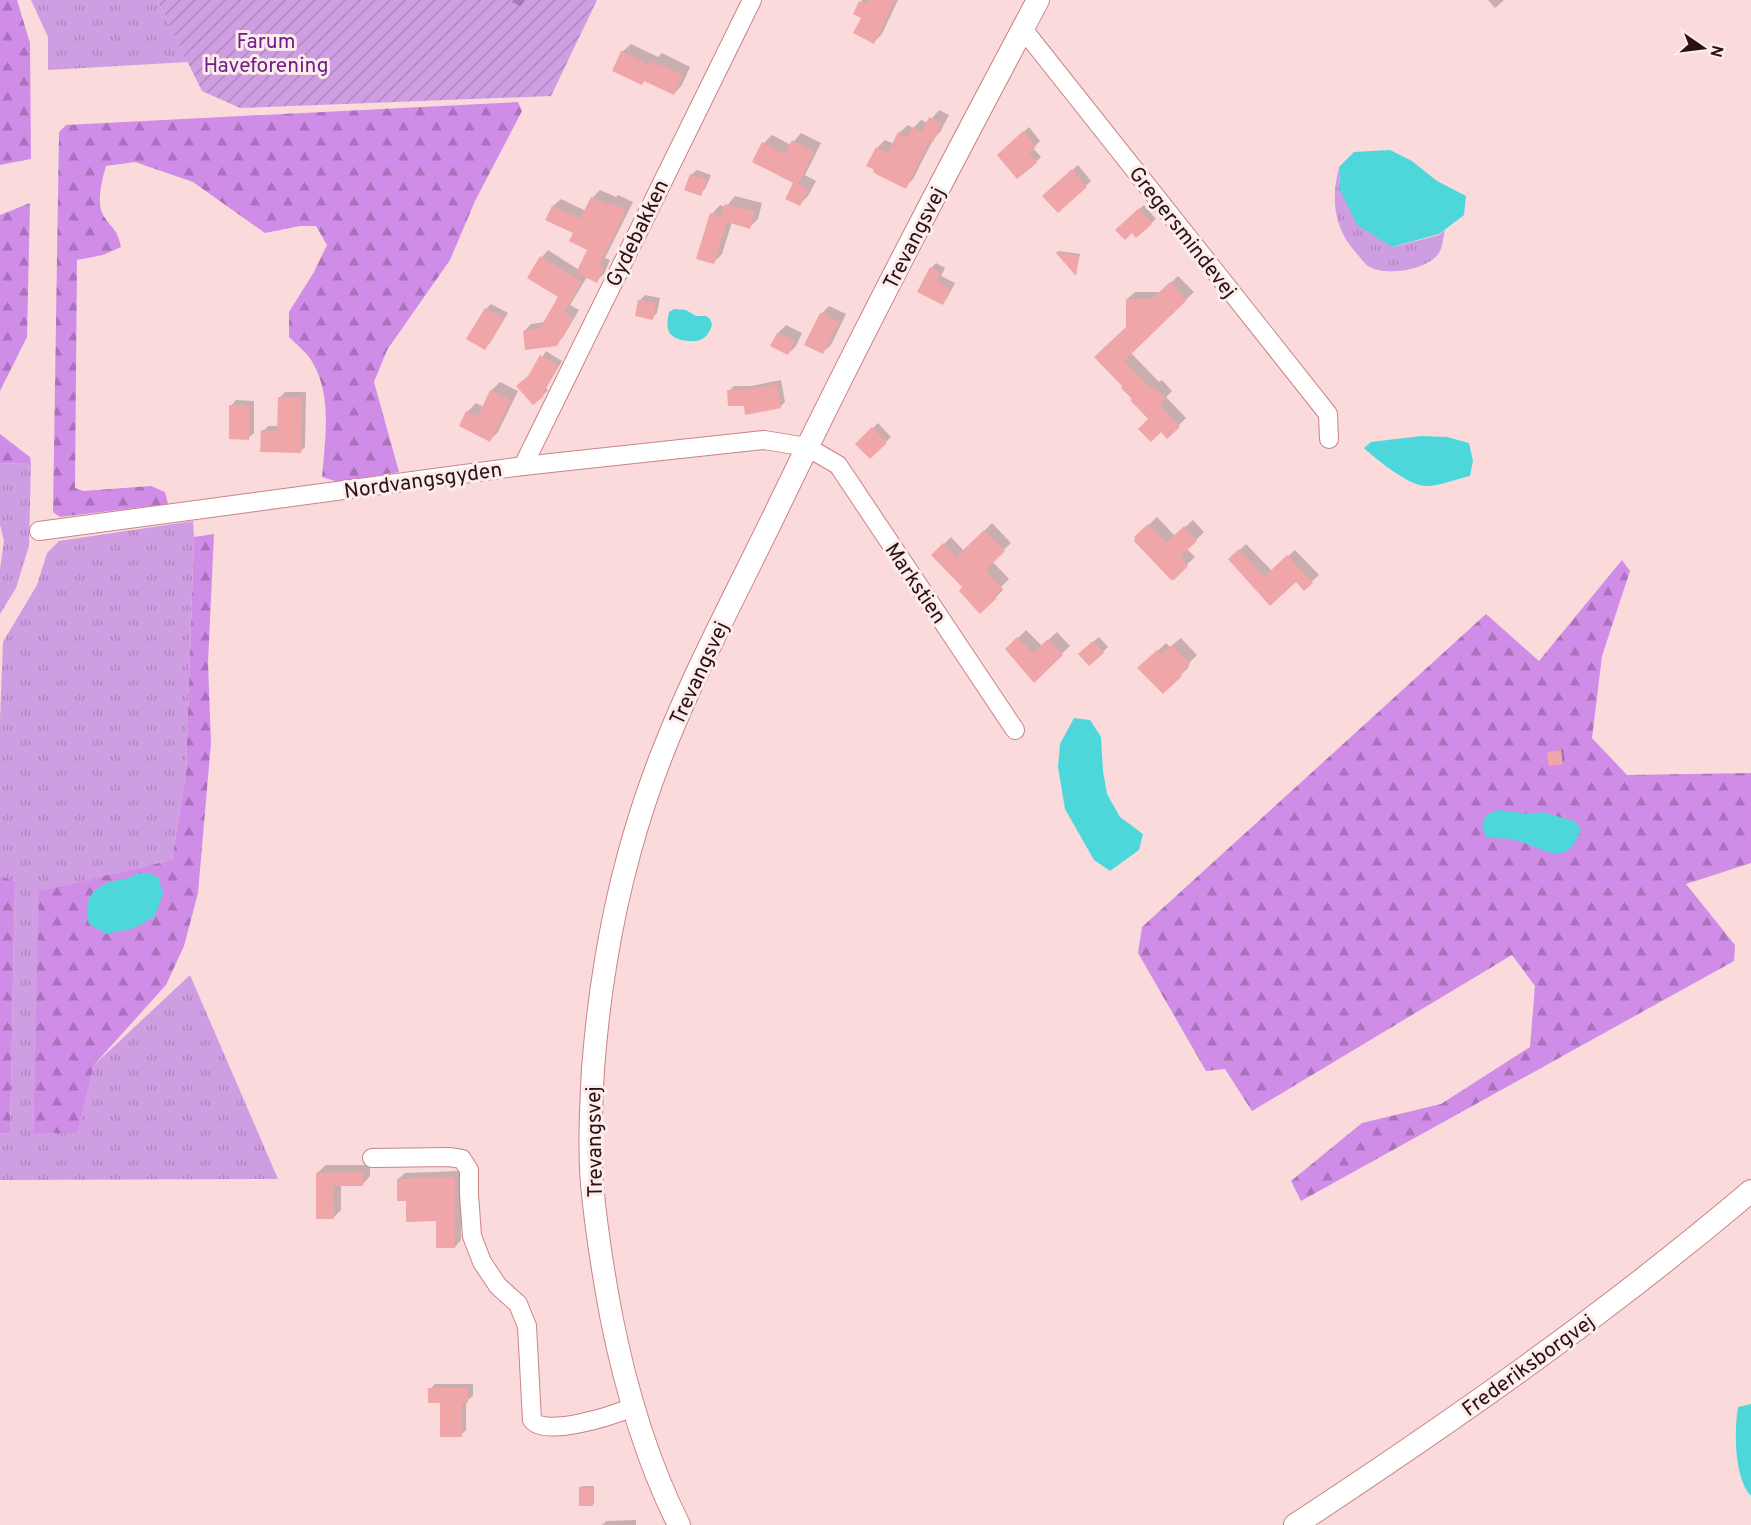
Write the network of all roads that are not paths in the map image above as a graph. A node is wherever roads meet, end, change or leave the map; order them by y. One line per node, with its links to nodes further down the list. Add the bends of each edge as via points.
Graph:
1 (752, 0): 6 (street, Gydebakken)
2 (1038, 0): 3 (street, Trevangsvej)
3 (1023, 29): 4 (street, Gregersmindevej, via 1328,414); 5 (street, Trevangsvej)
4 (1329, 439)
5 (807, 447): 6 (street, Nordvangsgyden, via 764,440); 8 (street, Markstien, via 838,465); 11 (street, Trevangsvej, via 669,738 644,803 609,933 591,1099 592,1181 602,1270)
6 (522, 466): 7 (street, Nordvangsgyden)
7 (39, 531)
8 (1015, 730)
9 (372, 1158): 11 (street, via 449,1156 462,1159 469,1170 472,1236 482,1262 498,1286 518,1304 527,1326 535,1425 559,1427)
10 (1751, 1191): 13 (street, Frederiksborgvej, via 1590,1321 1425,1439)
11 (633, 1407): 12 (street, Trevangsvej)
12 (679, 1525)
13 (1295, 1525)

